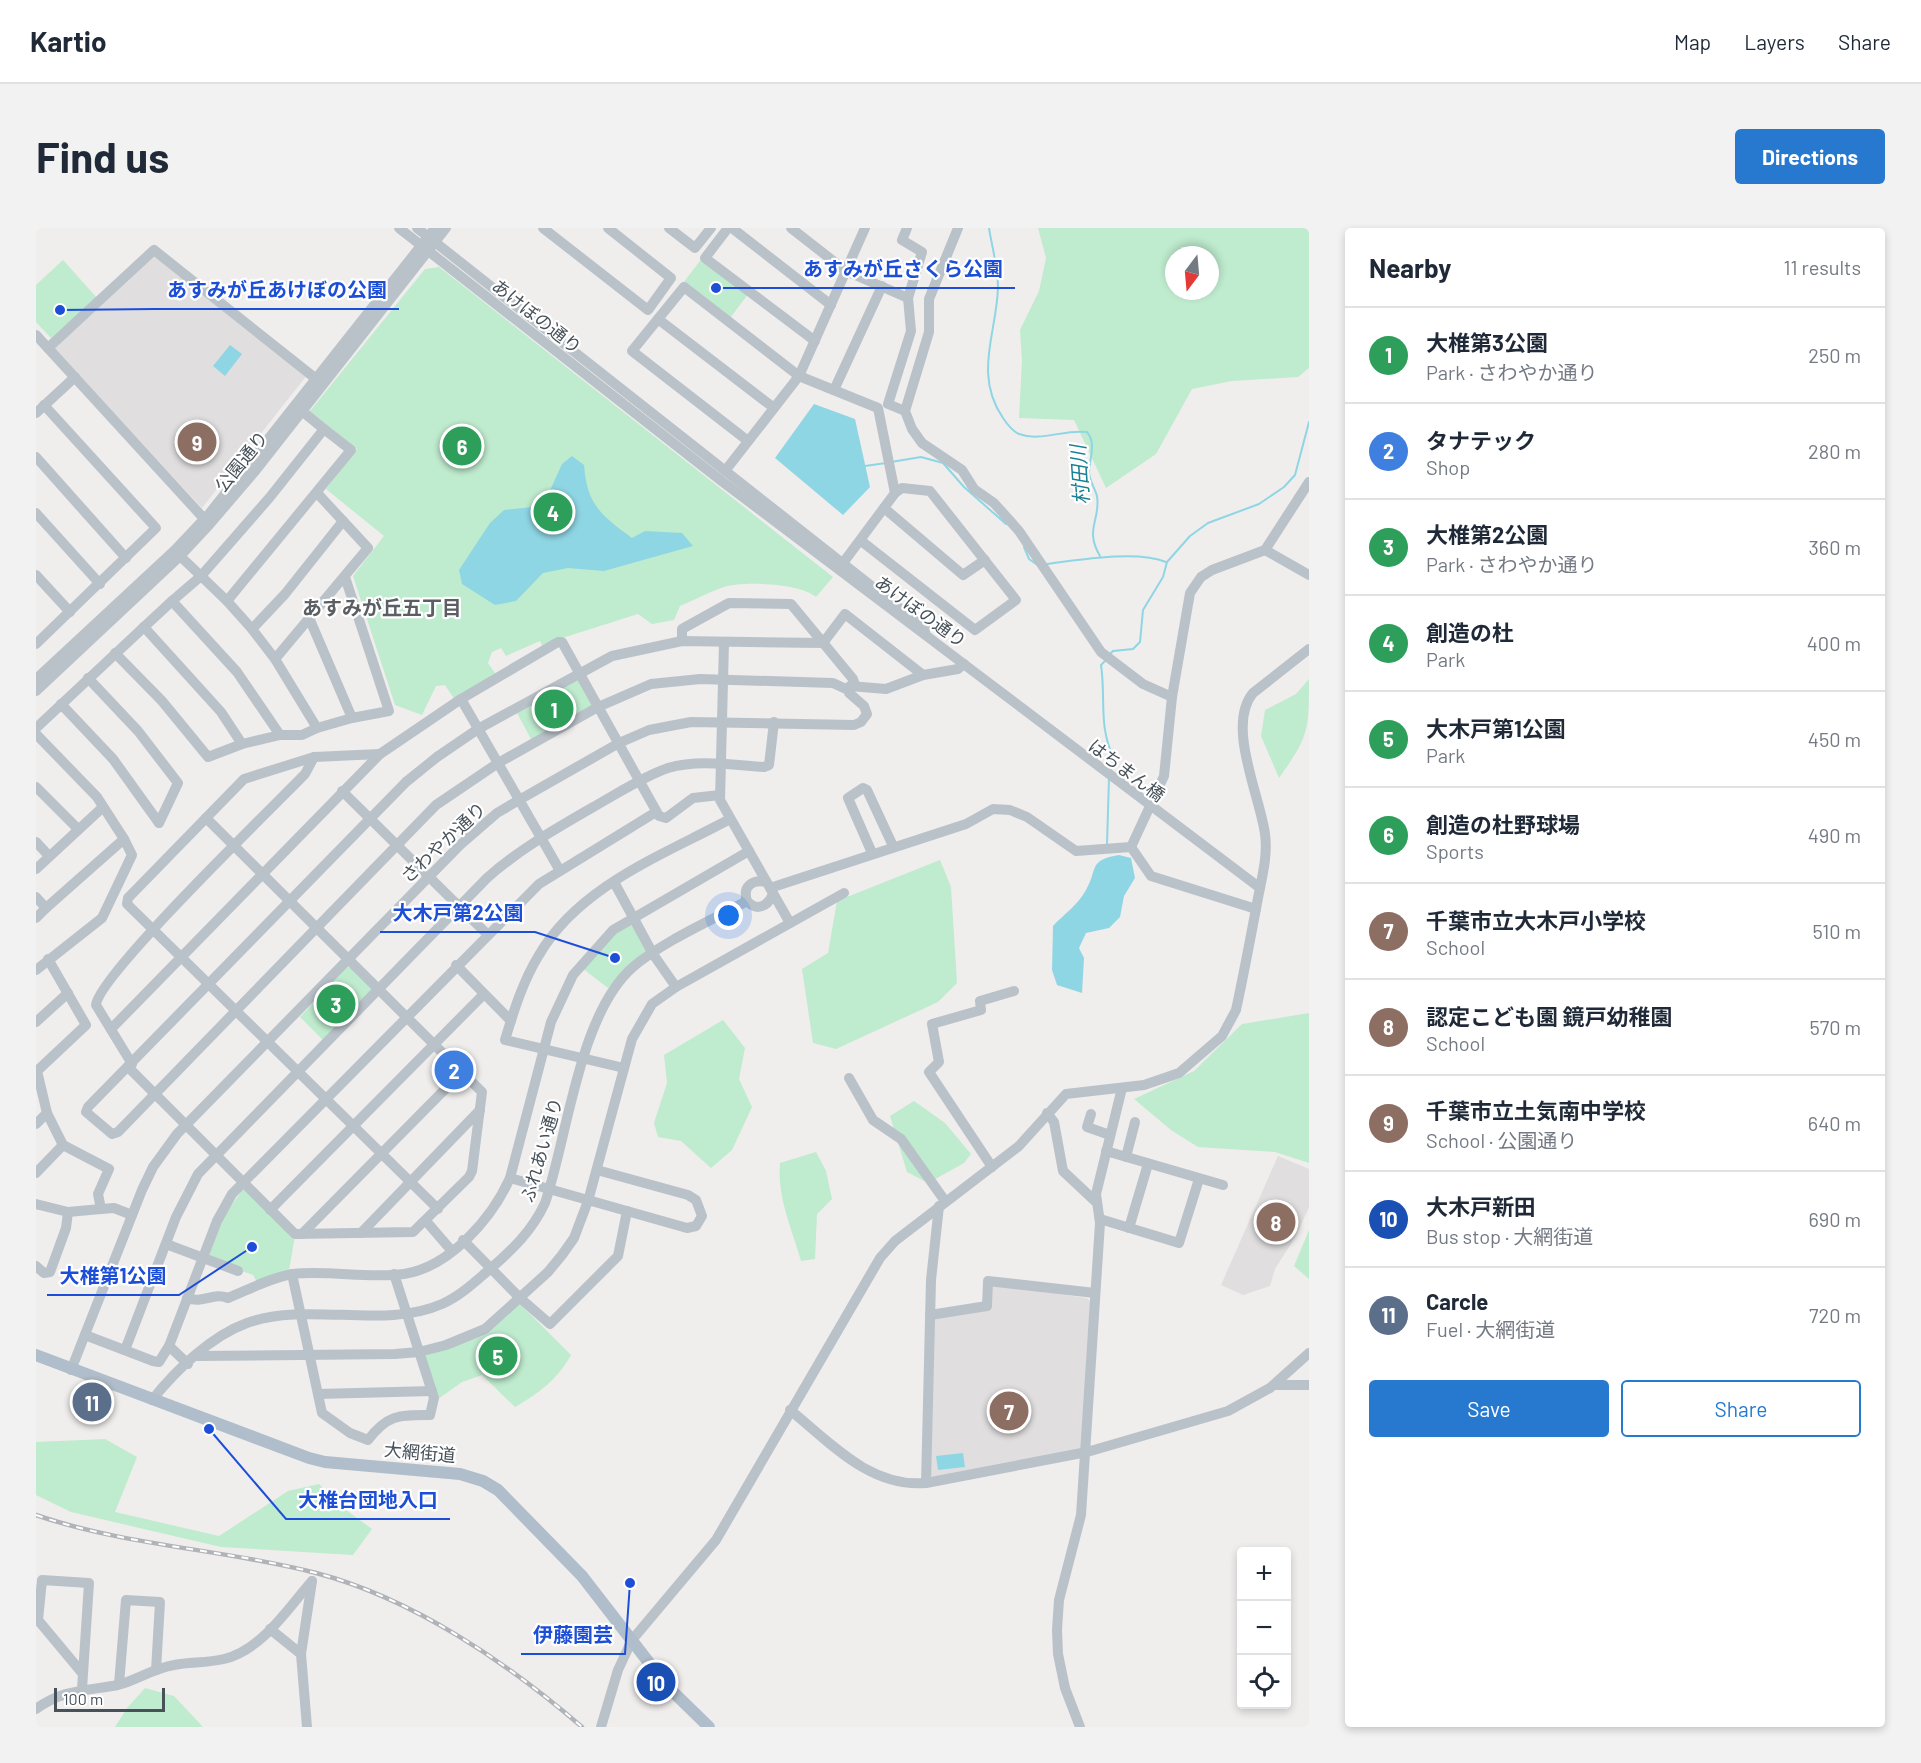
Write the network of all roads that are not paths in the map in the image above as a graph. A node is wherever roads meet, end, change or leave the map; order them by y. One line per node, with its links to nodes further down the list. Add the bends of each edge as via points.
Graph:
1 (399, 228): 13 (street, あけぼの通り)
2 (417, 228): 13 (street, あけぼの通り)
3 (446, 228): 13 (street, 公園通り)
4 (543, 228): 5 (street, via 648,310 671,278)
5 (608, 228)
6 (669, 228): 7 (street, via 695,248)
7 (711, 228)
8 (730, 228): 17 (street); 20 (street, via 705,258)
9 (791, 228): 14 (street)
10 (907, 228): 16 (street, via 902,240 922,252)
11 (958, 228): 29 (street, via 929,299 929,332)
12 (860, 230): 14 (street)
13 (430, 241): 24 (street, 公園通り); 33 (street, あけぼの通り); 46 (street, あけぼの通り)
14 (846, 271): 15 (street); 17 (street)
15 (882, 286): 16 (street); 25 (street)
16 (908, 298): 29 (street, via 911,331 888,404)
17 (831, 305): 20 (street)
18 (658, 319): 22 (street, via 684,286); 26 (street); 31 (street, via 632,351)
19 (36, 335): 21 (street)
20 (815, 341): 22 (street)
21 (48, 348): 23 (street); 24 (street, via 154,250)
22 (799, 376): 25 (street); 26 (street)
23 (75, 377): 27 (street); 40 (street)
24 (319, 382): 28 (street, 公園通り)
25 (834, 390): 35 (street, via 878,408)
26 (774, 408): 31 (street)
27 (40, 409): 44 (street, via 156,528)
28 (299, 409): 30 (street); 40 (street, 公園通り)
29 (905, 411): 73 (street, via 922,444 962,470 974,489 994,503 1019,531 1101,651 1143,684)
30 (324, 429): 36 (street, via 351,450); 49 (street)
31 (748, 441): 33 (street)
32 (36, 457): 44 (street)
33 (725, 471): 46 (street, あけぼの通り)
34 (1309, 482): 42 (street)
35 (895, 492): 37 (street); 45 (street, via 930,491)
36 (317, 493): 39 (street); 53 (street)
37 (884, 508): 41 (street); 45 (street, via 963,575)
38 (36, 513): 51 (street)
39 (343, 521): 50 (street, via 368,548); 57 (street)
40 (207, 522): 43 (street, 公園通り); 69 (street, 公園通り)
41 (860, 540): 45 (street, via 975,630 1016,600); 46 (street)
42 (1265, 550): 48 (street); 73 (street, via 1212,570 1195,583 1187,603)
43 (180, 556): 49 (street); 72 (street, 公園通り)
44 (126, 558): 51 (street)
45 (985, 560)
46 (841, 566): 65 (street, あけぼの通り, via 908,612)
47 (36, 575): 54 (street)
48 (1309, 575)
49 (201, 576): 52 (street); 53 (street)
50 (345, 577): 55 (street); 77 (street, via 389,711)
51 (100, 584): 54 (street)
52 (172, 601): 56 (street); 84 (street, via 237,672)
53 (227, 601): 57 (street)
54 (70, 612): 58 (street)
55 (310, 620): 64 (street); 77 (street)
56 (144, 627): 63 (street); 86 (street, via 221,712)
57 (252, 629): 64 (street)
58 (38, 638)
59 (682, 641): 60 (street); 61 (street, via 682,629 729,603 791,604); 66 (street, via 612,656)
60 (724, 642): 61 (street); 70 (street)
61 (823, 643): 67 (street, via 845,614); 71 (street)
62 (1309, 650): 119 (street, via 1253,693 1243,712 1246,757 1267,843)
63 (116, 653): 68 (street); 86 (street, via 208,757)
64 (275, 659): 81 (street)
65 (963, 663): 67 (street, via 958,669); 87 (street, あけぼの通り)
66 (579, 673): 74 (street, via 560,641); 76 (street); 82 (street)
67 (923, 675): 71 (street, via 886,689)
68 (88, 678): 75 (street); 75 (street, via 138,731 178,783 159,823 113,759)
69 (36, 679)
70 (723, 680): 71 (street, via 834,683); 76 (street, via 651,684); 78 (street)
71 (851, 687): 79 (street, さわやか通り, via 867,714 861,722)
72 (36, 691)
73 (1172, 697): 109 (street, via 1164,776)
74 (461, 699): 82 (street); 88 (street)
75 (61, 704): 80 (street)
76 (598, 707): 85 (street); 90 (street)
77 (352, 718): 81 (street)
78 (722, 722): 79 (street, さわやか通り); 85 (street, さわやか通り, via 669,724); 91 (street)
79 (774, 722): 91 (street, via 769,765)
80 (36, 728)
81 (317, 728): 84 (street, via 302,735)
82 (478, 729): 90 (street); 100 (street, via 406,782)
83 (36, 734): 97 (street, via 98,797)
84 (280, 735): 86 (street)
85 (619, 743): 92 (street); 96 (street, さわやか通り)
86 (242, 744)
87 (1071, 747): 119 (street, はちまん橋)
88 (380, 754): 89 (street); 94 (street)
89 (314, 757): 99 (street, via 244,779); 106 (street, via 305,774)
90 (498, 763): 96 (street); 107 (street, via 436,805)
91 (721, 764): 92 (street, via 668,768); 95 (street)
92 (640, 781): 98 (street); 103 (street)
93 (36, 787): 102 (street)
94 (342, 791): 100 (street); 115 (street)
95 (720, 795): 98 (street, via 693,798 666,818); 101 (street)
96 (519, 800): 103 (street); 116 (street, さわやか通り, via 478,829)
97 (103, 807): 102 (street); 104 (street)
98 (656, 812): 114 (street)
99 (206, 818): 106 (street); 131 (street, via 128,898 127,904)
100 (370, 819): 107 (street); 122 (street)
101 (730, 819): 110 (street); 117 (street)
102 (78, 830): 112 (street)
103 (540, 837): 114 (street); 124 (street, via 511,856)
104 (124, 839): 125 (street); 135 (street, via 132,855 102,918)
105 (36, 842): 112 (street)
106 (234, 846): 115 (street); 131 (street)
107 (398, 846): 116 (street); 130 (street)
108 (893, 846): 109 (street, via 966,824 993,809 1027,817 1076,851); 111 (street); 111 (street, via 867,790 862,788 848,798)
109 (1131, 847): 126 (street, via 1151,876)
110 (748, 851): 118 (street); 127 (street)
111 (872, 854): 118 (street)
112 (49, 856): 113 (street)
113 (36, 869)
114 (559, 869): 132 (street)
115 (262, 874): 122 (street); 134 (street)
116 (429, 877): 124 (street); 136 (street, さわやか通り)
117 (614, 882): 127 (street); 147 (street, via 572,913 540,953 526,978)
118 (770, 888): 123 (street, via 768,904 755,907); 123 (street, via 760,881 749,884); 129 (street)
119 (1260, 888): 126 (street)
120 (844, 893): 129 (street)
121 (36, 897): 125 (street)
122 (290, 901): 130 (street); 139 (street)
123 (747, 901): 133 (street, ふれあい通り)
124 (459, 906): 132 (street); 141 (street)
125 (46, 908): 128 (street)
126 (1256, 909): 160 (street, via 1236,1010 1222,1036 1179,1073 1165,1080)
127 (634, 917): 133 (street); 152 (street, via 604,938 573,975 551,1022)
128 (36, 918)
129 (790, 923): 140 (street)
130 (318, 929): 136 (street); 145 (street)
131 (153, 930): 134 (street); 149 (street, via 97,999 96,1005)
132 (487, 934): 137 (street)
133 (653, 954): 140 (street); 153 (street, ふれあい通り, via 634,967 609,995 594,1025)
134 (180, 957): 139 (street); 149 (street)
135 (48, 959): 138 (street); 143 (street)
136 (348, 959): 141 (street); 150 (street, さわやか通り)
137 (456, 965): 144 (street); 146 (street)
138 (36, 970)
139 (209, 984): 145 (street); 154 (street)
140 (676, 987): 155 (street, via 652,1004 640,1023)
141 (378, 989): 146 (street); 157 (street)
142 (1014, 991): 179 (street, via 980,1000 981,1010 932,1024 939,1062 929,1072)
143 (68, 993): 148 (street); 156 (street, via 86,1025)
144 (484, 994): 147 (street); 151 (street)
145 (235, 1010): 150 (street); 161 (street)
146 (406, 1017): 151 (street); 162 (street)
147 (511, 1021): 152 (street, via 505,1040)
148 (36, 1022)
149 (111, 1029): 154 (street)
150 (267, 1041): 157 (street); 169 (street, さわやか通り)
151 (434, 1044): 158 (street); 170 (street)
152 (545, 1049): 153 (street); 181 (street)
153 (584, 1059): 155 (street); 186 (street, ふれあい通り)
154 (130, 1065): 161 (street); 161 (street, via 86,1112 112,1134)
155 (624, 1068): 178 (street)
156 (36, 1071): 164 (street)
157 (297, 1071): 162 (street); 175 (street)
158 (462, 1072): 163 (street, via 482,1092); 174 (street)
159 (849, 1078): 189 (street, via 873,1120 900,1139)
160 (1122, 1088): 165 (street, via 1074,1091); 171 (street)
161 (156, 1096): 169 (street)
162 (325, 1099): 170 (street); 184 (street)
163 (480, 1110): 183 (street); 192 (street, via 472,1171)
164 (47, 1113): 168 (street); 172 (street)
165 (1047, 1113): 179 (street, via 1018,1146); 188 (street, via 1054,1122 1063,1172)
166 (1091, 1114): 171 (street, via 1087,1127)
167 (1135, 1122): 176 (street)
168 (36, 1124)
169 (185, 1125): 175 (street); 196 (street, さわやか通り, via 153,1167)
170 (353, 1126): 174 (street); 193 (street)
171 (1110, 1135): 173 (street)
172 (63, 1145): 180 (street); 191 (street, via 109,1169 98,1194)
173 (1106, 1152): 176 (street); 188 (street)
174 (382, 1154): 183 (street); 201 (street)
175 (215, 1155): 184 (street); 203 (street, via 188,1191)
176 (1126, 1157): 177 (street)
177 (1148, 1164): 182 (street); 199 (street)
178 (597, 1170): 187 (street); 194 (street, via 688,1195 696,1200 702,1216 696,1226 687,1228)
179 (987, 1170): 189 (street)
180 (36, 1173)
181 (510, 1178): 186 (street); 202 (street, via 492,1209)
182 (1199, 1179): 185 (street); 199 (street, via 1179,1243)
183 (410, 1182): 192 (street); 200 (street)
184 (242, 1183): 193 (street); 205 (street, via 223,1208)
185 (1223, 1185)
186 (550, 1190): 187 (street); 207 (street, ふれあい通り, via 536,1222)
187 (588, 1201): 194 (street); 213 (street, via 562,1255)
188 (1095, 1201): 197 (street)
189 (942, 1203): 216 (street); 231 (street, via 880,1258)
190 (36, 1206): 195 (street)
191 (100, 1209): 195 (street); 196 (street, via 114,1208)
192 (438, 1209): 198 (street)
193 (270, 1210): 201 (street, via 296,1234)
194 (627, 1211): 213 (street, via 618,1256 554,1322 547,1323)
195 (68, 1212): 206 (street, via 50,1272 44,1273)
196 (132, 1215): 217 (street, さわやか通り)
197 (1100, 1219): 199 (street); 211 (street)
198 (426, 1221): 200 (street, via 413,1232); 204 (street)
199 (1129, 1228)
200 (361, 1233): 201 (street)
201 (302, 1234)
202 (463, 1240): 204 (street); 207 (street)
203 (166, 1244): 205 (street); 219 (street)
204 (451, 1251): 210 (street, via 422,1269)
205 (202, 1258): 208 (street); 212 (street)
206 (36, 1266)
207 (492, 1268): 213 (street); 214 (street, ふれあい通り, via 441,1304)
208 (238, 1271)
209 (292, 1274): 210 (street); 212 (street, via 228,1298 220,1295 198,1302); 215 (street)
210 (394, 1274): 214 (street)
211 (1095, 1293): 216 (street, via 988,1281 987,1306); 232 (street)
212 (188, 1298): 218 (street)
213 (520, 1298): 220 (street, via 485,1329)
214 (406, 1313): 215 (street, ふれあい通り); 220 (street)
215 (300, 1314): 222 (street); 224 (street, ふれあい通り, via 246,1323)
216 (930, 1315): 233 (street)
217 (85, 1335): 219 (street); 225 (street, さわやか通り)
218 (169, 1346): 219 (street, via 159,1362); 224 (street)
219 (125, 1350)
220 (419, 1352): 222 (street); 228 (street)
221 (1309, 1353): 226 (street)
222 (310, 1354): 224 (street); 229 (street)
223 (36, 1355): 225 (main road, 大網街道)
224 (192, 1360): 230 (street, ふれあい通り)
225 (71, 1370): 230 (main road, 大網街道)
226 (1274, 1385): 227 (street); 232 (street, via 1228,1411)
227 (1309, 1385)
228 (432, 1391): 229 (street); 229 (street, via 430,1415 390,1418 368,1440 350,1433 322,1413)
229 (318, 1394)
230 (152, 1400): 236 (main road, 大網街道, via 309,1458 460,1474 483,1481 505,1496 575,1569)
231 (790, 1410): 233 (street, via 877,1476 908,1485); 236 (street, via 716,1540)
232 (1087, 1452): 233 (street); 246 (street, via 1081,1515 1059,1600 1057,1630 1065,1688)
233 (926, 1483)
234 (37, 1621): 239 (street); 239 (street, via 42,1580 89,1583)
235 (270, 1629): 237 (street); 237 (street, via 312,1581); 238 (street, via 227,1659 175,1664)
236 (632, 1640): 244 (street, via 620,1663); 245 (main road, 大網街道, via 667,1686)
237 (300, 1654): 243 (street)
238 (156, 1670): 240 (street); 240 (street, via 160,1602 126,1600)
239 (83, 1674): 241 (street)
240 (119, 1684): 241 (street)
241 (82, 1689): 242 (street, via 52,1697)
242 (36, 1710)
243 (307, 1727)
244 (601, 1727)
245 (709, 1727)
246 (1080, 1727)

